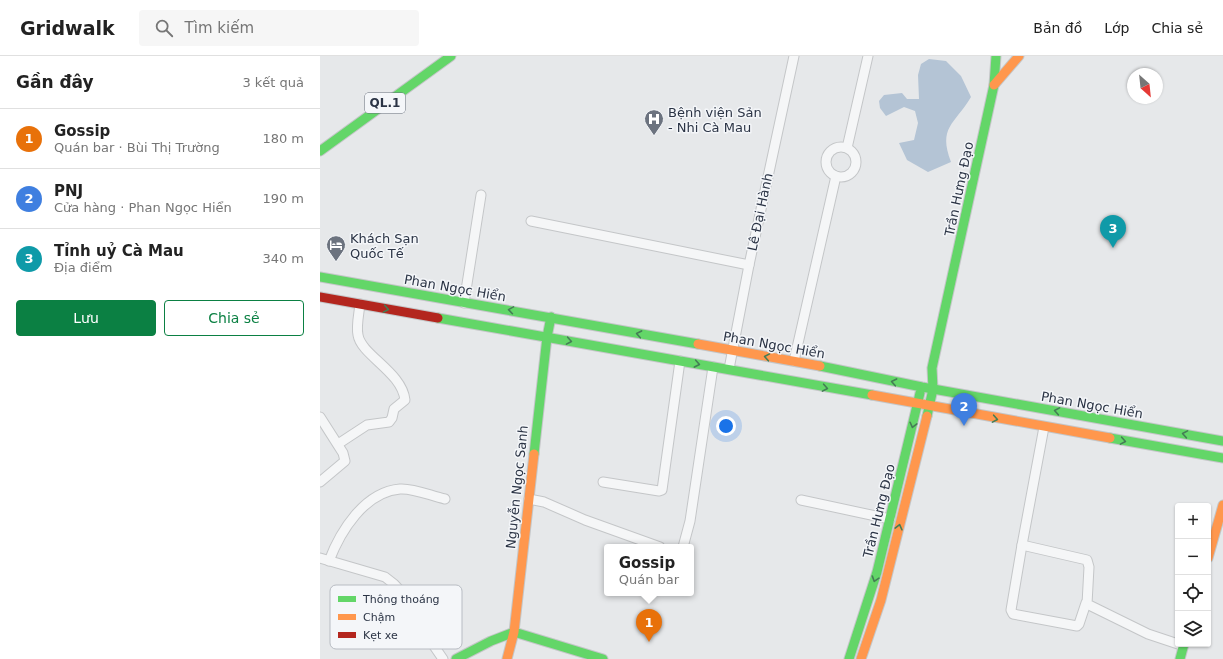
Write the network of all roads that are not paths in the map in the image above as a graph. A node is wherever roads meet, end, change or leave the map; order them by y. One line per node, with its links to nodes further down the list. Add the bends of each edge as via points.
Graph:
1 (451, 56): 8 (main road, QL.1)
2 (794, 56): 12 (street, Lê Đại Hành)
3 (868, 56): 7 (street)
4 (996, 56): 6 (main road, Trần Hưng Đạo)
5 (1019, 56): 6 (main road, Trần Hưng Đạo)
6 (994, 85): 23 (main road, Trần Hưng Đạo)
7 (847, 148): 9 (street, via 856,160 854,170 846,176); 9 (street, via 834,150 827,159 828,169)
8 (320, 151)
9 (836, 176): 21 (street)
10 (481, 195): 15 (street)
11 (532, 221): 12 (street)
12 (749, 265): 19 (street, Lê Đại Hành)
13 (320, 277): 15 (main road, Phan Ngọc Hiển)
14 (320, 297): 16 (main road)
15 (464, 303): 17 (main road, Phan Ngọc Hiển, one-way to 15)
16 (360, 304): 18 (main road, one-way to 18); 32 (street, via 358,335 361,342 392,374 405,400 395,408 389,422 367,425)
17 (550, 317): 18 (main road, Nguyễn Ngọc Sanh); 19 (main road, Phan Ngọc Hiển, one-way to 17)
18 (547, 337): 20 (main road, one-way to 20); 37 (main road, Nguyễn Ngọc Sanh)
19 (733, 351): 21 (main road, Phan Ngọc Hiển, one-way to 19); 24 (street, Lê Đại Hành)
20 (680, 361): 22 (main road, one-way to 22); 35 (street, via 662,490)
21 (794, 361): 25 (main road, Phan Ngọc Hiển, one-way to 21)
22 (713, 367): 24 (main road); 42 (street, via 690,522)
23 (932, 368): 25 (main road, Trần Hưng Đạo); 26 (main road, Trần Hưng Đạo)
24 (729, 370): 27 (main road, one-way to 27)
25 (922, 387): 26 (main road, Phan Ngọc Hiển); 27 (main road, Trần Hưng Đạo)
26 (933, 389): 28 (main road, Trần Hưng Đạo); 31 (main road, Phan Ngọc Hiển, one-way to 26)
27 (918, 405): 28 (main road); 40 (main road, Trần Hưng Đạo, one-way to 40)
28 (929, 407): 30 (main road, one-way to 30); 47 (main road, Trần Hưng Đạo, one-way to 28)
29 (320, 417): 32 (street)
30 (1044, 427): 33 (main road, one-way to 33); 43 (street)
31 (1223, 440)
32 (338, 444): 34 (street, via 345,460)
33 (1223, 458)
34 (320, 482)
35 (603, 482)
36 (445, 499): 45 (street, via 401,489 382,494 371,500 343,531)
37 (529, 499): 41 (street, via 544,502); 50 (main road, Nguyễn Ngọc Sanh)
38 (801, 500): 40 (street)
39 (1223, 505): 44 (main road)
40 (890, 519): 46 (main road, Trần Hưng Đạo)
41 (652, 544)
42 (684, 544)
43 (1022, 545): 49 (street, via 1087,560 1089,567); 49 (street, via 1011,610 1013,614 1076,626)
44 (1211, 547)
45 (324, 560): 48 (street, via 385,577)
46 (880, 560): 47 (main road); 58 (main road, Trần Hưng Đạo, one-way to 58)
47 (890, 562): 59 (main road, Trần Hưng Đạo, via 881,600)
48 (395, 585)
49 (1086, 602): 51 (street, via 1148,634)
50 (514, 632): 55 (main road); 56 (main road, Nguyễn Ngọc Sanh); 57 (main road)
51 (1175, 642)
52 (1181, 647): 60 (main road)
53 (436, 649): 54 (street)
54 (443, 659)
55 (456, 659)
56 (507, 659)
57 (603, 659)
58 (849, 659)
59 (861, 659)
60 (1180, 659)

